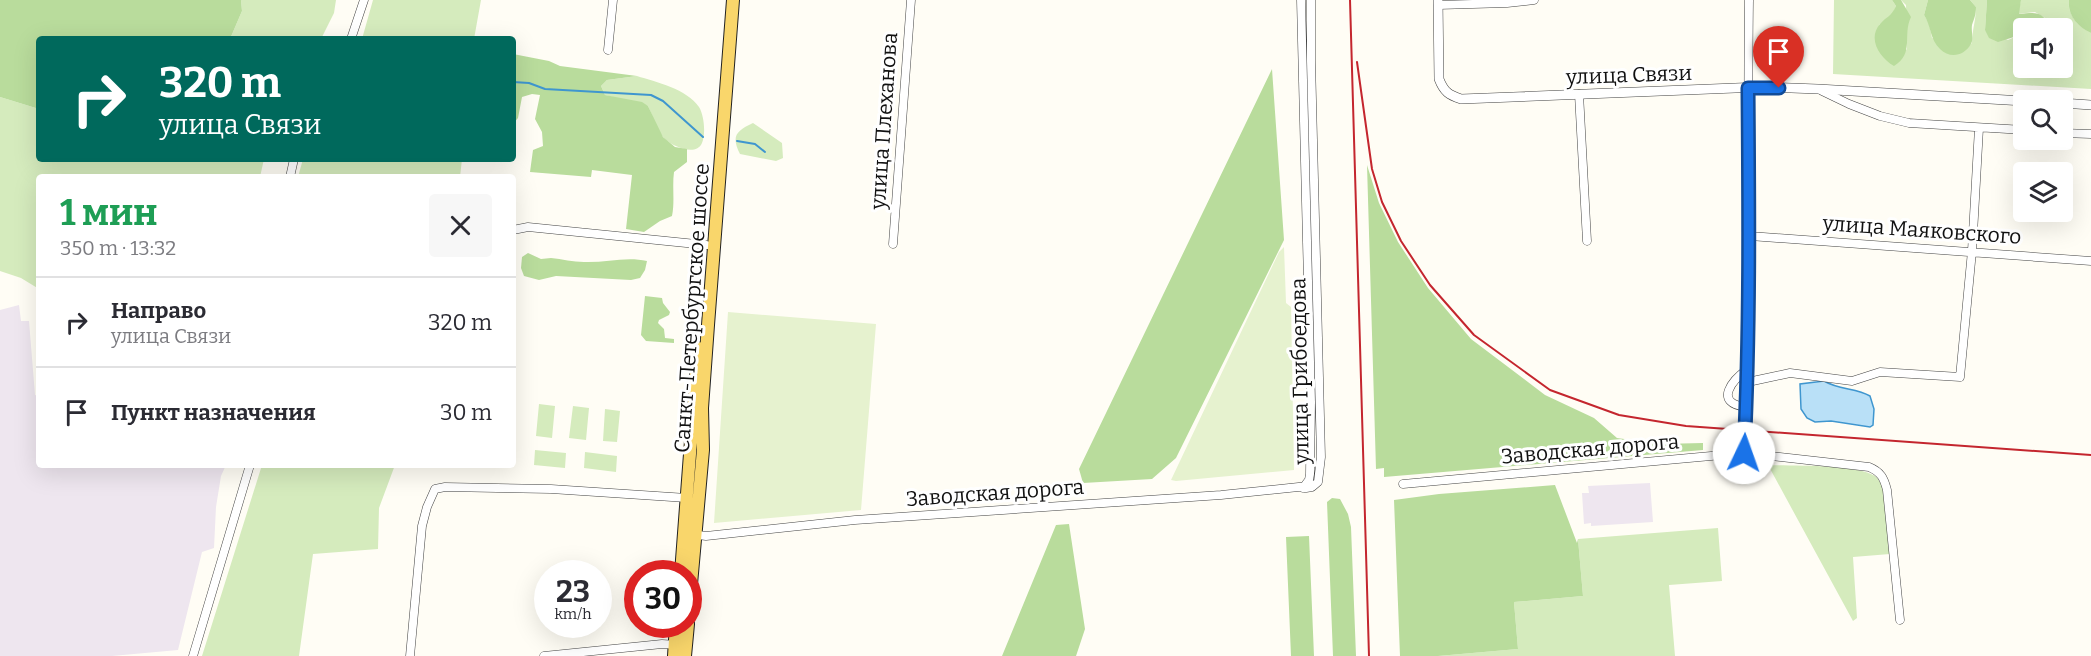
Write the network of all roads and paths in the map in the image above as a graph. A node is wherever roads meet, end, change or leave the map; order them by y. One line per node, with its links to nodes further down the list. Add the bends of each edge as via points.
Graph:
1 (364, 0): 12 (street)
2 (613, 0): 13 (street)
3 (725, 0): 28 (main road, Санкт-Петербургское шоссе)
4 (733, 0): 39 (main road, Санкт-Петербургское шоссе, via 702,408 703,450)
5 (911, 0): 27 (street, улица Плеханова)
6 (1301, 0): 37 (street, улица Грибоедова, via 1311,402 1310,474)
7 (1311, 0): 37 (street, улица Грибоедова, via 1320,457 1318,482)
8 (1534, 0): 11 (street)
9 (1749, 0): 14 (street)
10 (1438, 2): 11 (street); 16 (street, улица Связи, via 1439,79 1443,90 1451,96 1461,99)
11 (1507, 2)
12 (352, 36)
13 (608, 50)
14 (1748, 88): 15 (street, улица Связи); 16 (street, улица Связи); 25 (street)
15 (1818, 89): 17 (street, улица Связи); 20 (street, улица Связи, via 1880,116 1909,123)
16 (1580, 94): 26 (street)
17 (2013, 100)
18 (2073, 104): 19 (street)
19 (2091, 105)
20 (1979, 128): 21 (street, улица Связи); 29 (street)
21 (2013, 130)
22 (2073, 133): 23 (street)
23 (2091, 134)
24 (516, 229): 28 (street, via 528,227)
25 (1750, 236): 29 (street, улица Маяковского); 31 (street)
26 (1587, 241)
27 (893, 244)
28 (706, 245): 38 (main road, Санкт-Петербургское шоссе)
29 (1972, 251): 30 (street, улица Маяковского); 32 (street, via 1960,377 1880,372 1852,381 1790,373)
30 (2091, 261)
31 (1748, 369): 32 (street); 33 (street, via 1728,388 1730,400)
32 (1748, 382): 33 (street)
33 (1746, 407): 34 (street)
34 (1744, 453): 36 (street, Заводская дорога); 42 (street, Заводская дорога, via 1860,465 1878,471 1887,490)
35 (249, 468): 44 (street)
36 (1403, 484)
37 (1305, 488): 39 (street, Заводская дорога, via 855,520 706,536)
38 (687, 498): 39 (main road, Санкт-Петербургское шоссе); 45 (street, via 551,489 435,489 422,526)
39 (690, 534): 40 (main road, Санкт-Петербургское шоссе); 41 (main road, Санкт-Петербургское шоссе)
40 (684, 560)
41 (689, 560)
42 (1900, 620)
43 (680, 650): 46 (street)
44 (193, 656)
45 (410, 656)
46 (544, 656)

